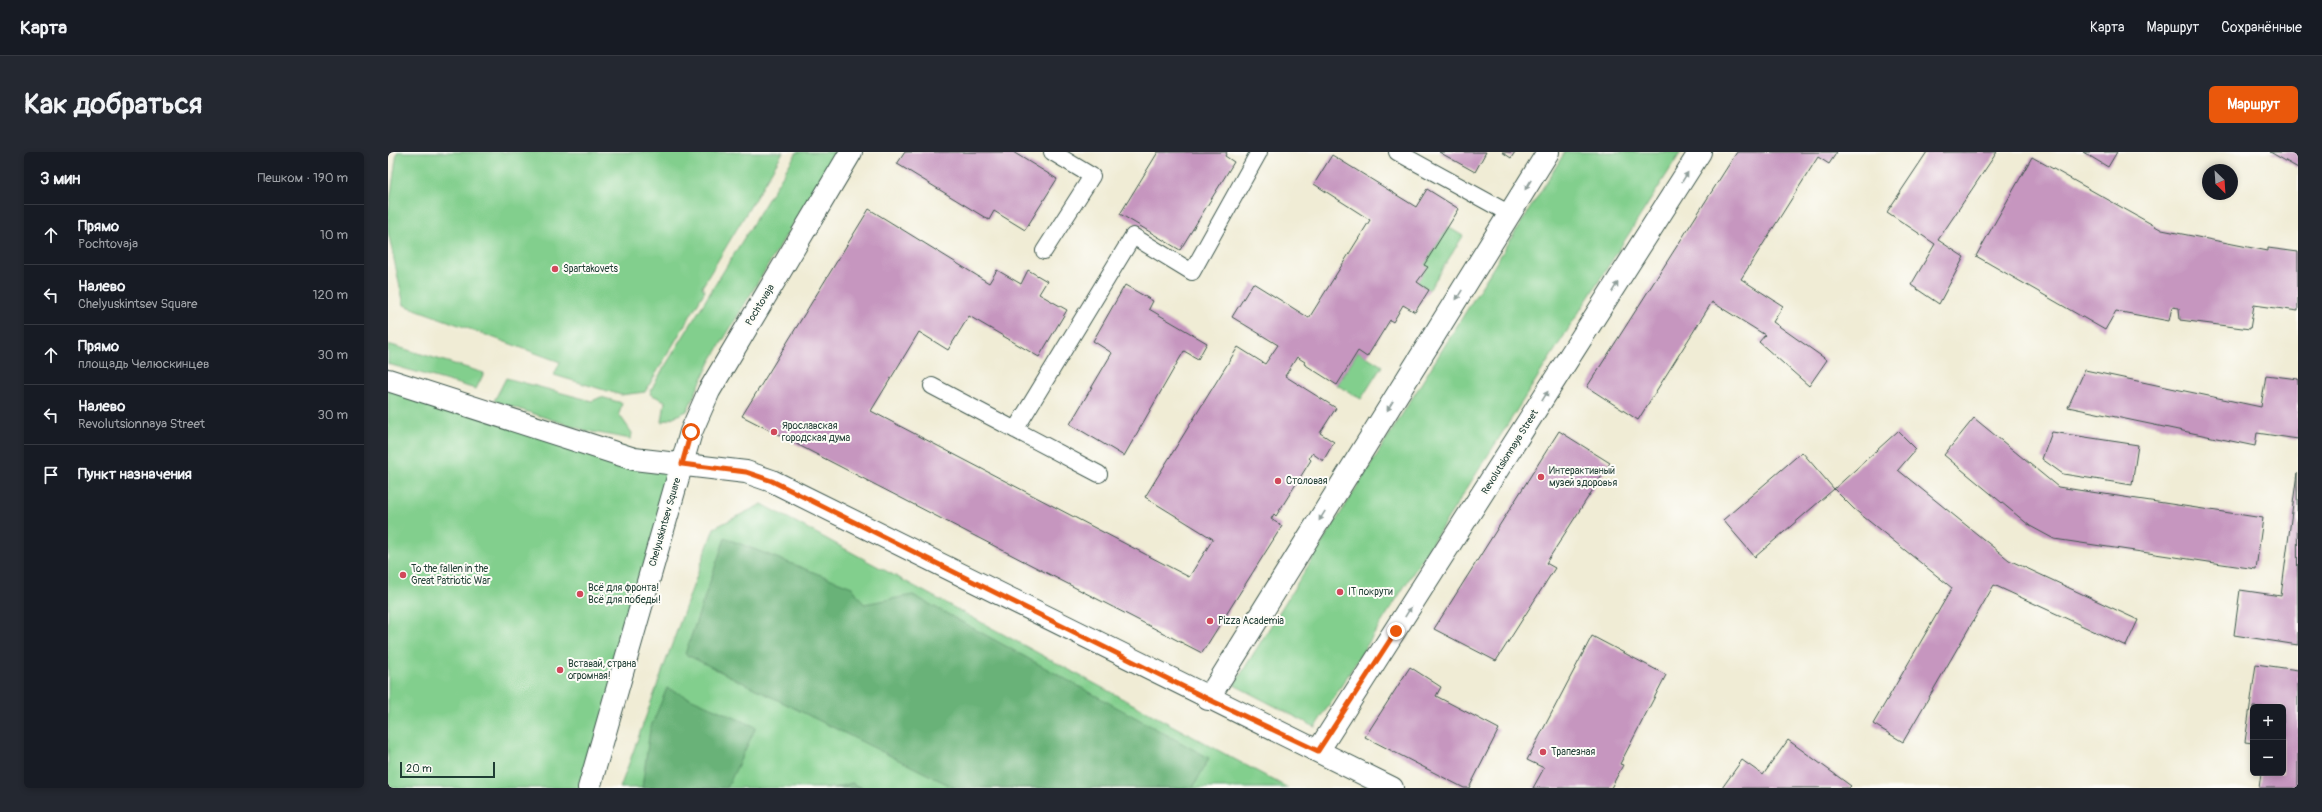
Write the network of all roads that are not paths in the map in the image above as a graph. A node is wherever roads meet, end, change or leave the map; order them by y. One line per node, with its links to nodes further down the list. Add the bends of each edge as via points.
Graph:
1 (851, 152): 12 (street, Pochtovaja, via 709,391 691,432)
2 (1052, 152): 8 (lane, via 1092,176)
3 (1259, 152): 11 (lane, via 1192,272 1133,236)
4 (1397, 152): 7 (lane)
5 (1548, 152): 7 (street, one-way to 7)
6 (1700, 152): 15 (street, Revolutsionnaya Street, one-way to 6)
7 (1510, 214): 14 (street, one-way to 14)
8 (1044, 251)
9 (388, 380): 12 (street, Chelyuskintsev Square, via 634,459)
10 (932, 386): 11 (lane)
11 (1014, 430): 13 (lane)
12 (682, 464): 14 (street, Chelyuskintsev Square, via 746,472 772,481); 16 (street, Chelyuskintsev Square)
13 (1099, 474)
14 (1208, 699): 15 (street, Chelyuskintsev Square)
15 (1318, 751): 17 (street)
16 (589, 788)
17 (1392, 788)

